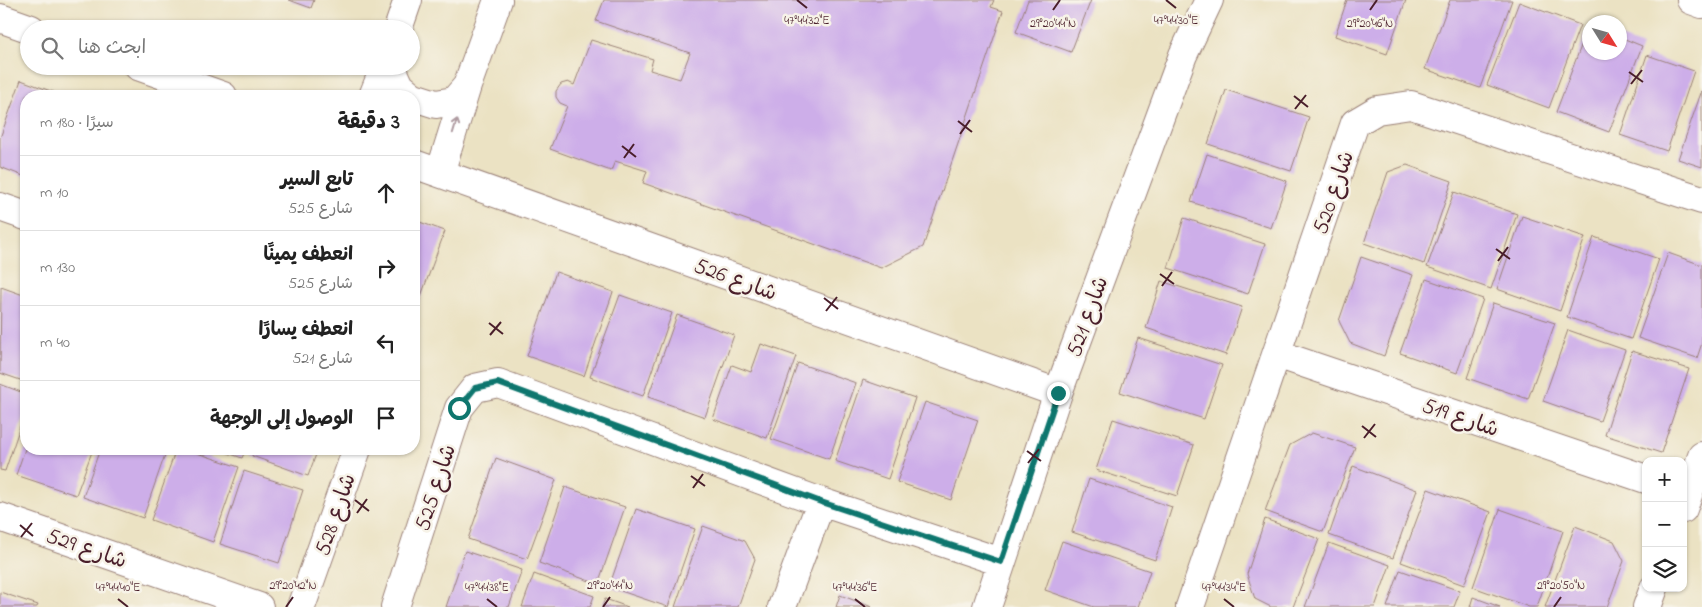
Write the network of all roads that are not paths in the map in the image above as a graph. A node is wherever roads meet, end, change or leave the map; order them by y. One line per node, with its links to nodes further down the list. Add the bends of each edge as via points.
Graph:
1 (408, 0): 8 (street)
2 (498, 0): 14 (street)
3 (1185, 0): 10 (street, شارع 521)
4 (1208, 0): 10 (street, شارع 521)
5 (1691, 0): 6 (street)
6 (1702, 4)
7 (0, 18): 9 (street)
8 (401, 20)
9 (20, 25)
10 (1182, 55): 25 (street, شارع 521)
11 (164, 75): 15 (street)
12 (381, 75): 16 (street)
13 (395, 75): 17 (street)
14 (467, 86): 18 (street, via 454,100 436,104); 20 (street, one-way to 14)
15 (206, 90)
16 (375, 90)
17 (405, 90)
18 (420, 99)
19 (420, 166): 20 (street, شارع 526)
20 (440, 173): 25 (street, شارع 526)
21 (1702, 200): 24 (street, شارع 520, via 1411,105 1377,110 1355,123)
22 (0, 207): 23 (street)
23 (20, 214)
24 (1277, 354): 28 (street, شارع 519); 39 (street, شارع 520)
25 (1058, 393): 32 (street, شارع 521)
26 (355, 455): 35 (street, شارع 528)
27 (1702, 456): 29 (street)
28 (1642, 477)
29 (1687, 493)
30 (821, 502): 32 (street, شارع 525); 36 (street, شارع 525, via 498,383 475,388 459,408); 37 (street)
31 (0, 517): 34 (street, شارع 529)
32 (1001, 562): 38 (street, شارع 521)
33 (1653, 592): 40 (street)
34 (259, 607)
35 (301, 607)
36 (396, 607)
37 (782, 607)
38 (986, 607)
39 (1190, 607)
40 (1647, 607)

